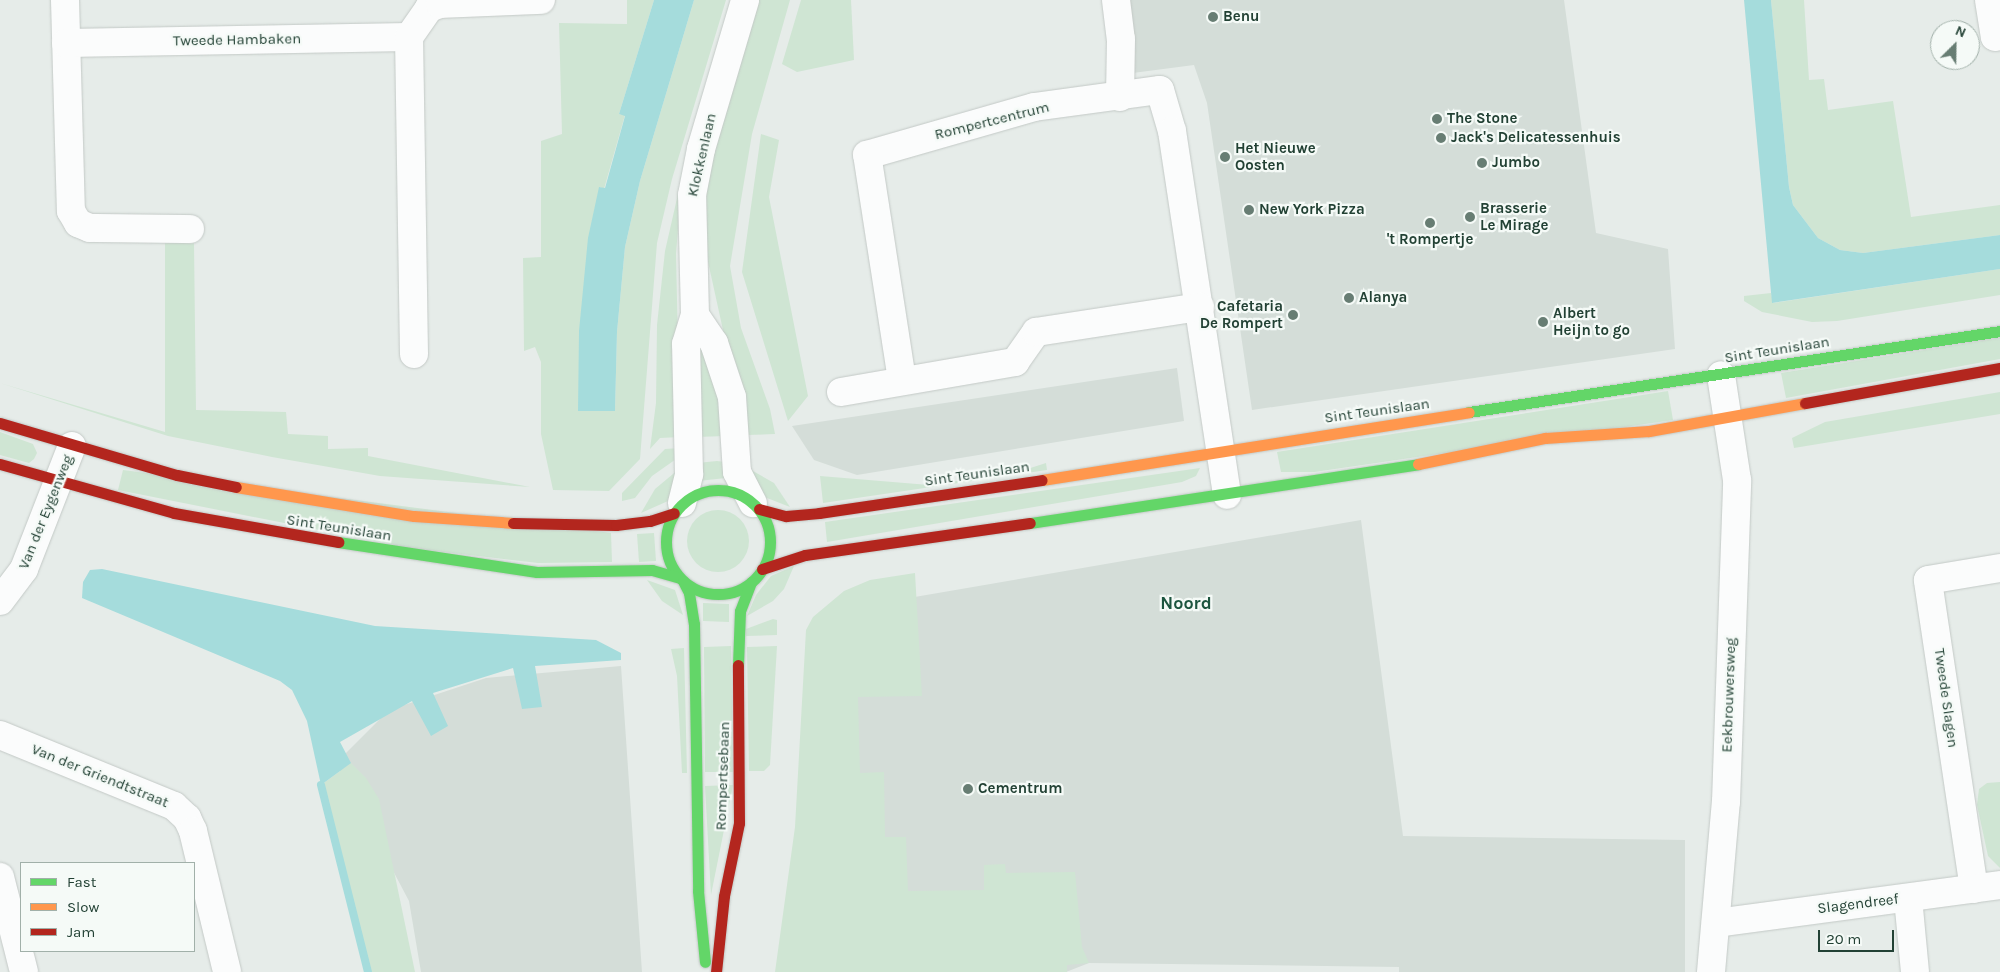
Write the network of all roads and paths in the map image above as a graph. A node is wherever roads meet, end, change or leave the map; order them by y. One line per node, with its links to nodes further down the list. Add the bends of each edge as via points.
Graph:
1 (65, 0): 8 (street)
2 (541, 0): 6 (street, via 440,4 430,8)
3 (745, 0): 12 (street, Klokkenlaan, via 694,181 691,221)
4 (1116, 0): 9 (street, via 1121,39)
5 (1988, 0): 7 (street, via 1995,37)
6 (409, 36): 8 (street, Tweede Hambaken); 14 (street)
7 (2000, 36)
8 (66, 43): 10 (street, via 72,211 78,223 90,228)
9 (1120, 97): 11 (street, Rompertcentrum, via 1160,90 1172,131); 15 (street, Rompertcentrum, via 1034,107 867,155)
10 (190, 229)
11 (1200, 307): 15 (street, via 1036,332 1015,362); 22 (street, Rompertcentrum)
12 (695, 315): 26 (street, via 714,343 732,397 737,472); 27 (street, Klokkenlaan, via 686,344 689,474)
13 (2000, 331): 17 (street, Sint Teunislaan)
14 (414, 354)
15 (899, 368): 18 (street)
16 (2000, 368): 19 (street)
17 (1721, 374): 19 (street, Eekbrouwersweg); 22 (street, Sint Teunislaan, via 1300,438)
18 (841, 392)
19 (1727, 418): 25 (street, via 1649,431 1544,438 1438,461); 37 (street, Eekbrouwersweg, via 1737,480 1725,817)
20 (0, 423): 21 (street, Sint Teunislaan)
21 (72, 446): 24 (street, Van der Eygenweg); 27 (street, Sint Teunislaan, via 196,479 286,497 414,516 616,525 650,521)
22 (1220, 454): 25 (street, Rompertcentrum); 26 (street, Sint Teunislaan, via 802,515 772,515)
23 (0, 464): 24 (street, Sint Teunislaan)
24 (60, 482): 30 (street, Sint Teunislaan, via 174,513 409,555 537,572 652,570); 32 (street, Van der Eygenweg, via 24,569)
25 (1226, 495): 29 (street, via 805,555)
26 (756, 506): 27 (street, via 743,496 718,489 693,496); 29 (street, via 770,538)
27 (678, 508): 30 (street, via 667,529 665,546 670,563)
28 (2000, 568): 35 (street, Tweede Slagen, via 1928,580)
29 (762, 569): 31 (street)
30 (682, 580): 31 (street, via 699,591 717,594 735,591); 40 (street, Rompertsebaan, via 689,593 694,624 698,891)
31 (751, 582): 41 (street, Rompertsebaan, via 738,626 739,823 724,896)
32 (0, 601)
33 (0, 735): 39 (street, Van der Griendtstraat, via 174,806 187,818)
34 (0, 877): 38 (street)
35 (1987, 887): 36 (street, Slagendreef)
36 (1908, 898): 37 (street, Slagendreef); 43 (street)
37 (1716, 923): 42 (street, Eekbrouwersweg)
38 (24, 972)
39 (228, 972)
40 (706, 972)
41 (716, 972)
42 (1711, 972)
43 (1915, 972)

